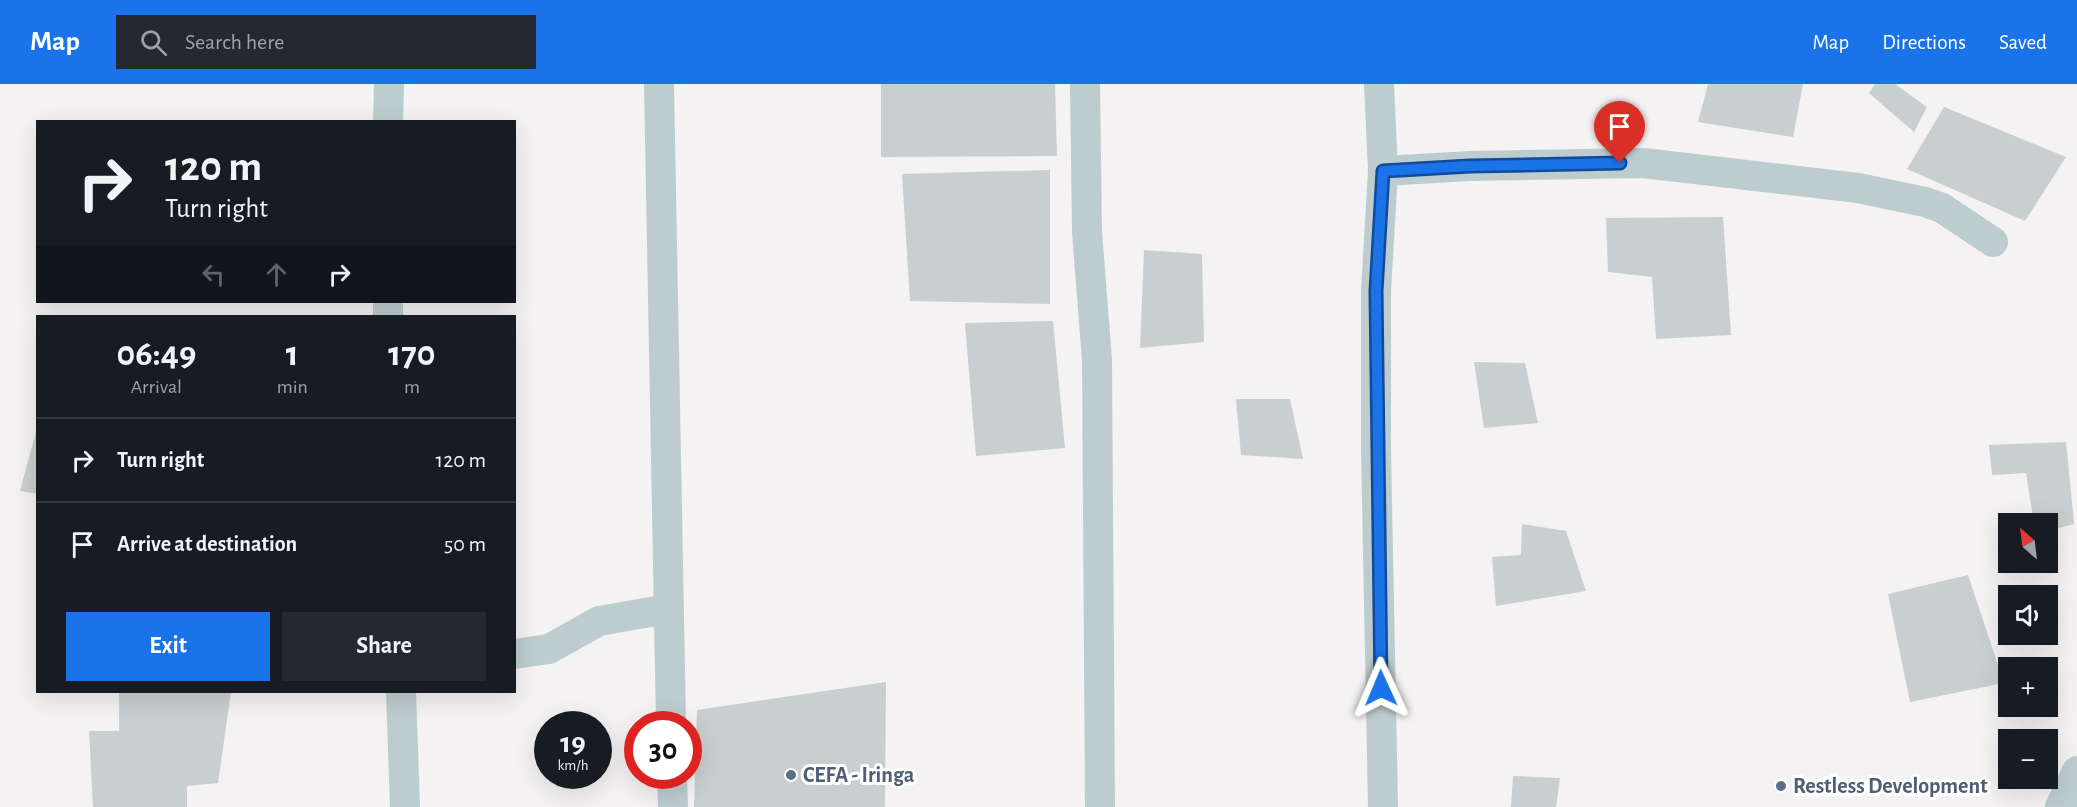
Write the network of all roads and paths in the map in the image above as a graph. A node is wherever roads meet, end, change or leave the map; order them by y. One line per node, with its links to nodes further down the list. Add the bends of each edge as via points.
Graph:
1 (389, 84): 5 (street)
2 (659, 84): 8 (street)
3 (1085, 84): 16 (street, via 1087,232 1097,360)
4 (1379, 84): 6 (street)
5 (388, 120)
6 (1383, 171): 7 (street, via 1644,163 1858,188 1925,202 1951,214); 17 (street, via 1376,291)
7 (1993, 243)
8 (668, 609): 9 (street, via 599,621 549,649); 11 (street)
9 (516, 654)
10 (401, 693): 14 (street)
11 (671, 711)
12 (2077, 771): 18 (street)
13 (672, 789): 15 (street)
14 (405, 807)
15 (673, 807)
16 (1100, 807)
17 (1383, 807)
18 (2060, 807)

